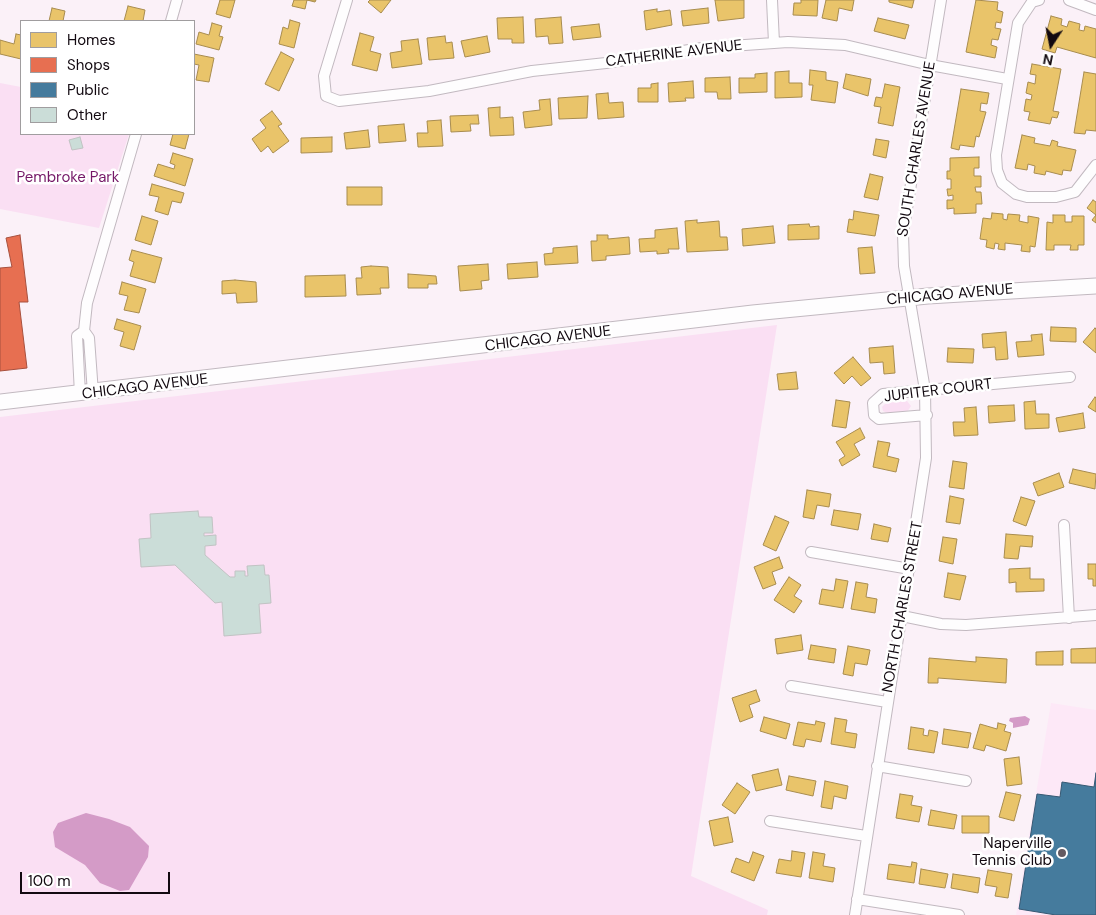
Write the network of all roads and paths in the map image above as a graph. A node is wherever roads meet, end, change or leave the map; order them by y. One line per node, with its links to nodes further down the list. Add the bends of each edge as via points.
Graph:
1 (177, 0): 8 (street)
2 (347, 0): 9 (street, CATHERINE AVENUE, via 324,76 326,96 339,101 429,91 532,71 702,48)
3 (772, 0): 9 (street)
4 (940, 0): 10 (street, SOUTH CHARLES AVENUE)
5 (1039, 0): 11 (street, via 1032,2 1018,23)
6 (1069, 0): 7 (street)
7 (1096, 10)
8 (171, 20)
9 (774, 43): 10 (street, CATHERINE AVENUE, via 845,45)
10 (930, 65): 11 (street, CATHERINE AVENUE); 15 (street, SOUTH CHARLES AVENUE, via 902,233)
11 (1007, 79): 13 (street, via 996,155 1002,183 1027,198 1062,196 1075,192)
12 (136, 135): 18 (street, via 91,285 84,331 77,336)
13 (1096, 165)
14 (1096, 286): 15 (main road, CHICAGO AVENUE)
15 (910, 298): 17 (street, NORTH CHARLES STREET); 18 (main road, CHICAGO AVENUE, via 753,313)
16 (1070, 377): 17 (street, JUPITER COURT)
17 (925, 390): 20 (street, NORTH CHARLES STREET); 20 (street, JUPITER COURT, via 882,394 872,408 879,419)
18 (86, 393): 19 (main road, CHICAGO AVENUE)
19 (0, 402)
20 (927, 415): 23 (street, NORTH CHARLES STREET, via 923,489)
21 (1064, 525): 26 (street)
22 (811, 552): 23 (street)
23 (910, 568): 25 (street, NORTH CHARLES STREET)
24 (1096, 615): 26 (street)
25 (902, 616): 26 (street, via 966,625); 28 (street, NORTH CHARLES STREET)
26 (1068, 618)
27 (790, 686): 28 (street)
28 (887, 702): 29 (street, NORTH CHARLES STREET)
29 (877, 766): 30 (street); 32 (street, NORTH CHARLES STREET)
30 (966, 781)
31 (770, 821): 32 (street)
32 (866, 836): 33 (street, NORTH CHARLES STREET)
33 (857, 899): 34 (street, NORTH CHARLES STREET); 35 (street)
34 (855, 915)
35 (959, 915)

